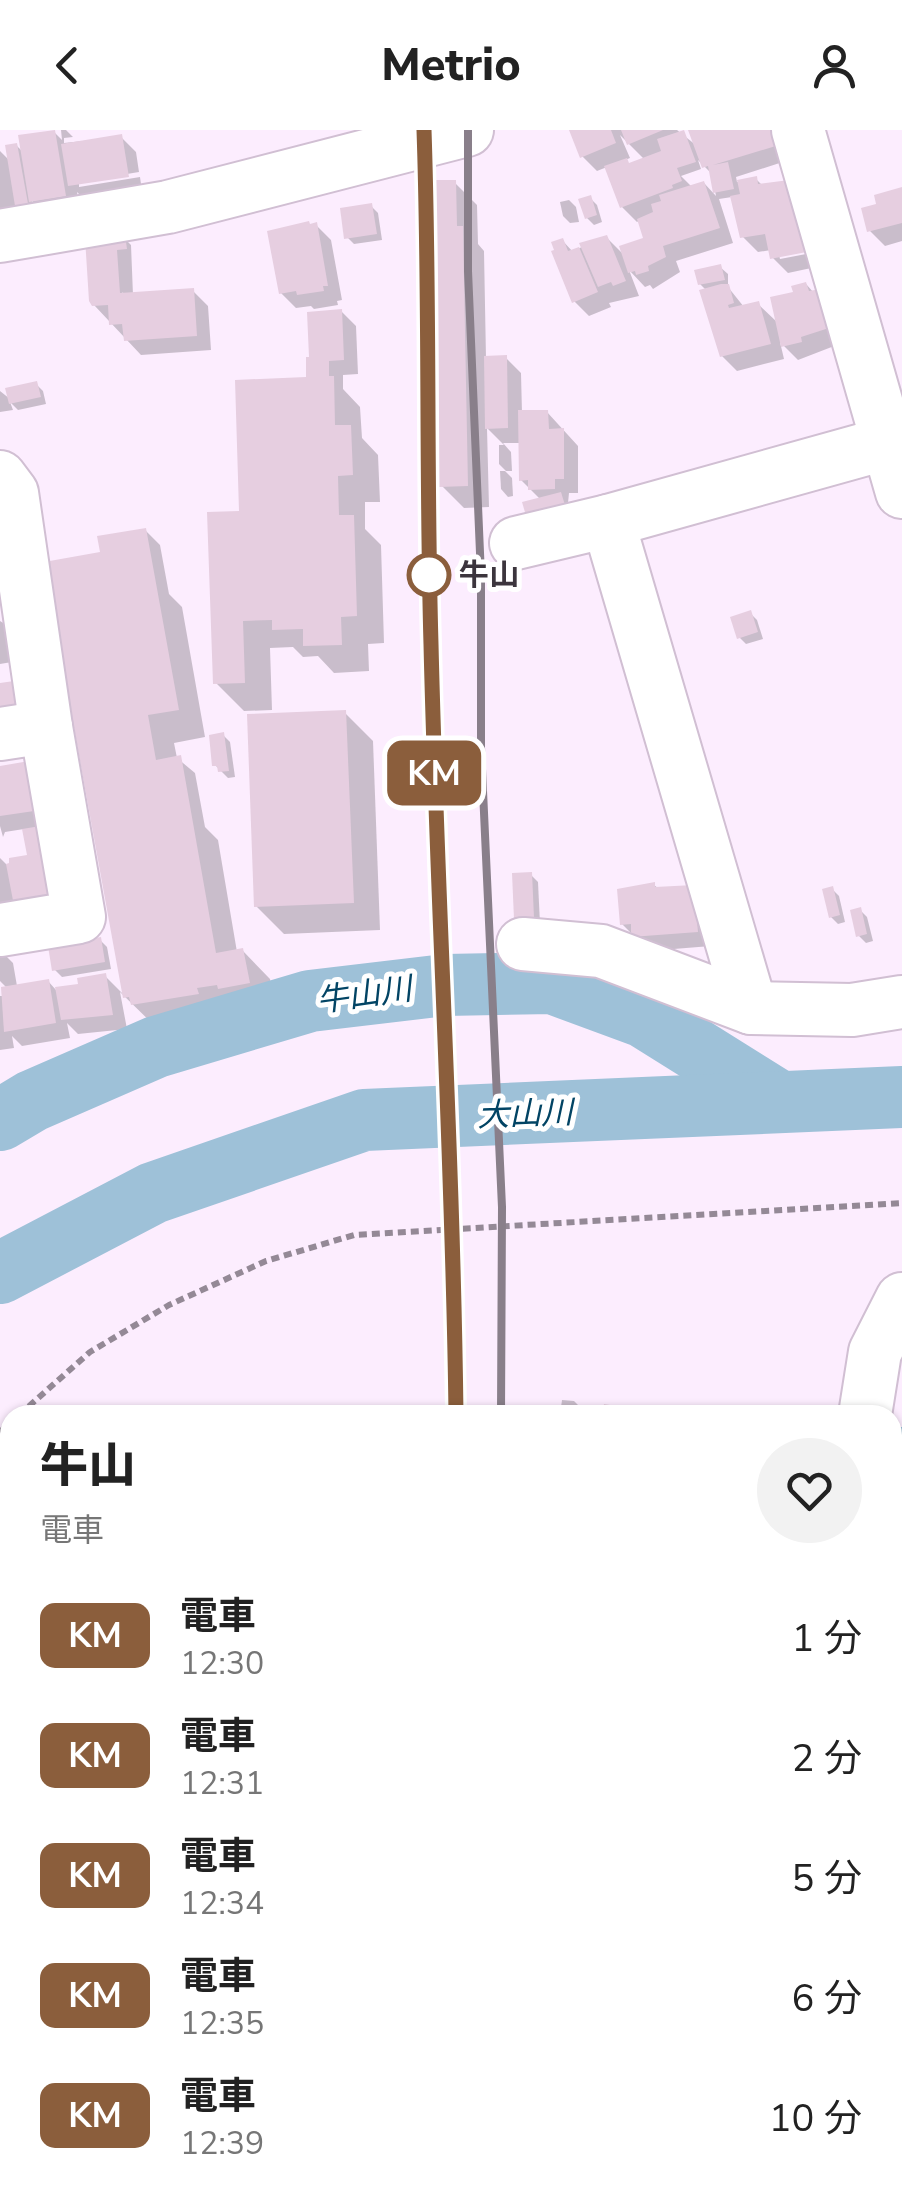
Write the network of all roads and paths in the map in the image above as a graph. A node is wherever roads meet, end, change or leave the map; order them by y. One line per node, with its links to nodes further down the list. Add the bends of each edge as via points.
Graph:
1 (467, 130): 3 (street, via 168,207)
2 (798, 130): 4 (street)
3 (0, 236)
4 (895, 441): 6 (street); 7 (street)
5 (0, 478): 9 (street, via 12,493)
6 (902, 492)
7 (608, 521): 8 (street); 13 (street)
8 (516, 543)
9 (23, 730): 10 (street, via 78,917)
10 (0, 930)
11 (523, 944): 13 (street, via 600,951)
12 (902, 1002): 13 (street, via 852,1010)
13 (751, 1008)
14 (902, 1203): 16 (path, via 354,1235 266,1261 169,1305 90,1352)
15 (902, 1299): 17 (street, via 876,1352)
16 (30, 1405)
17 (867, 1405)

